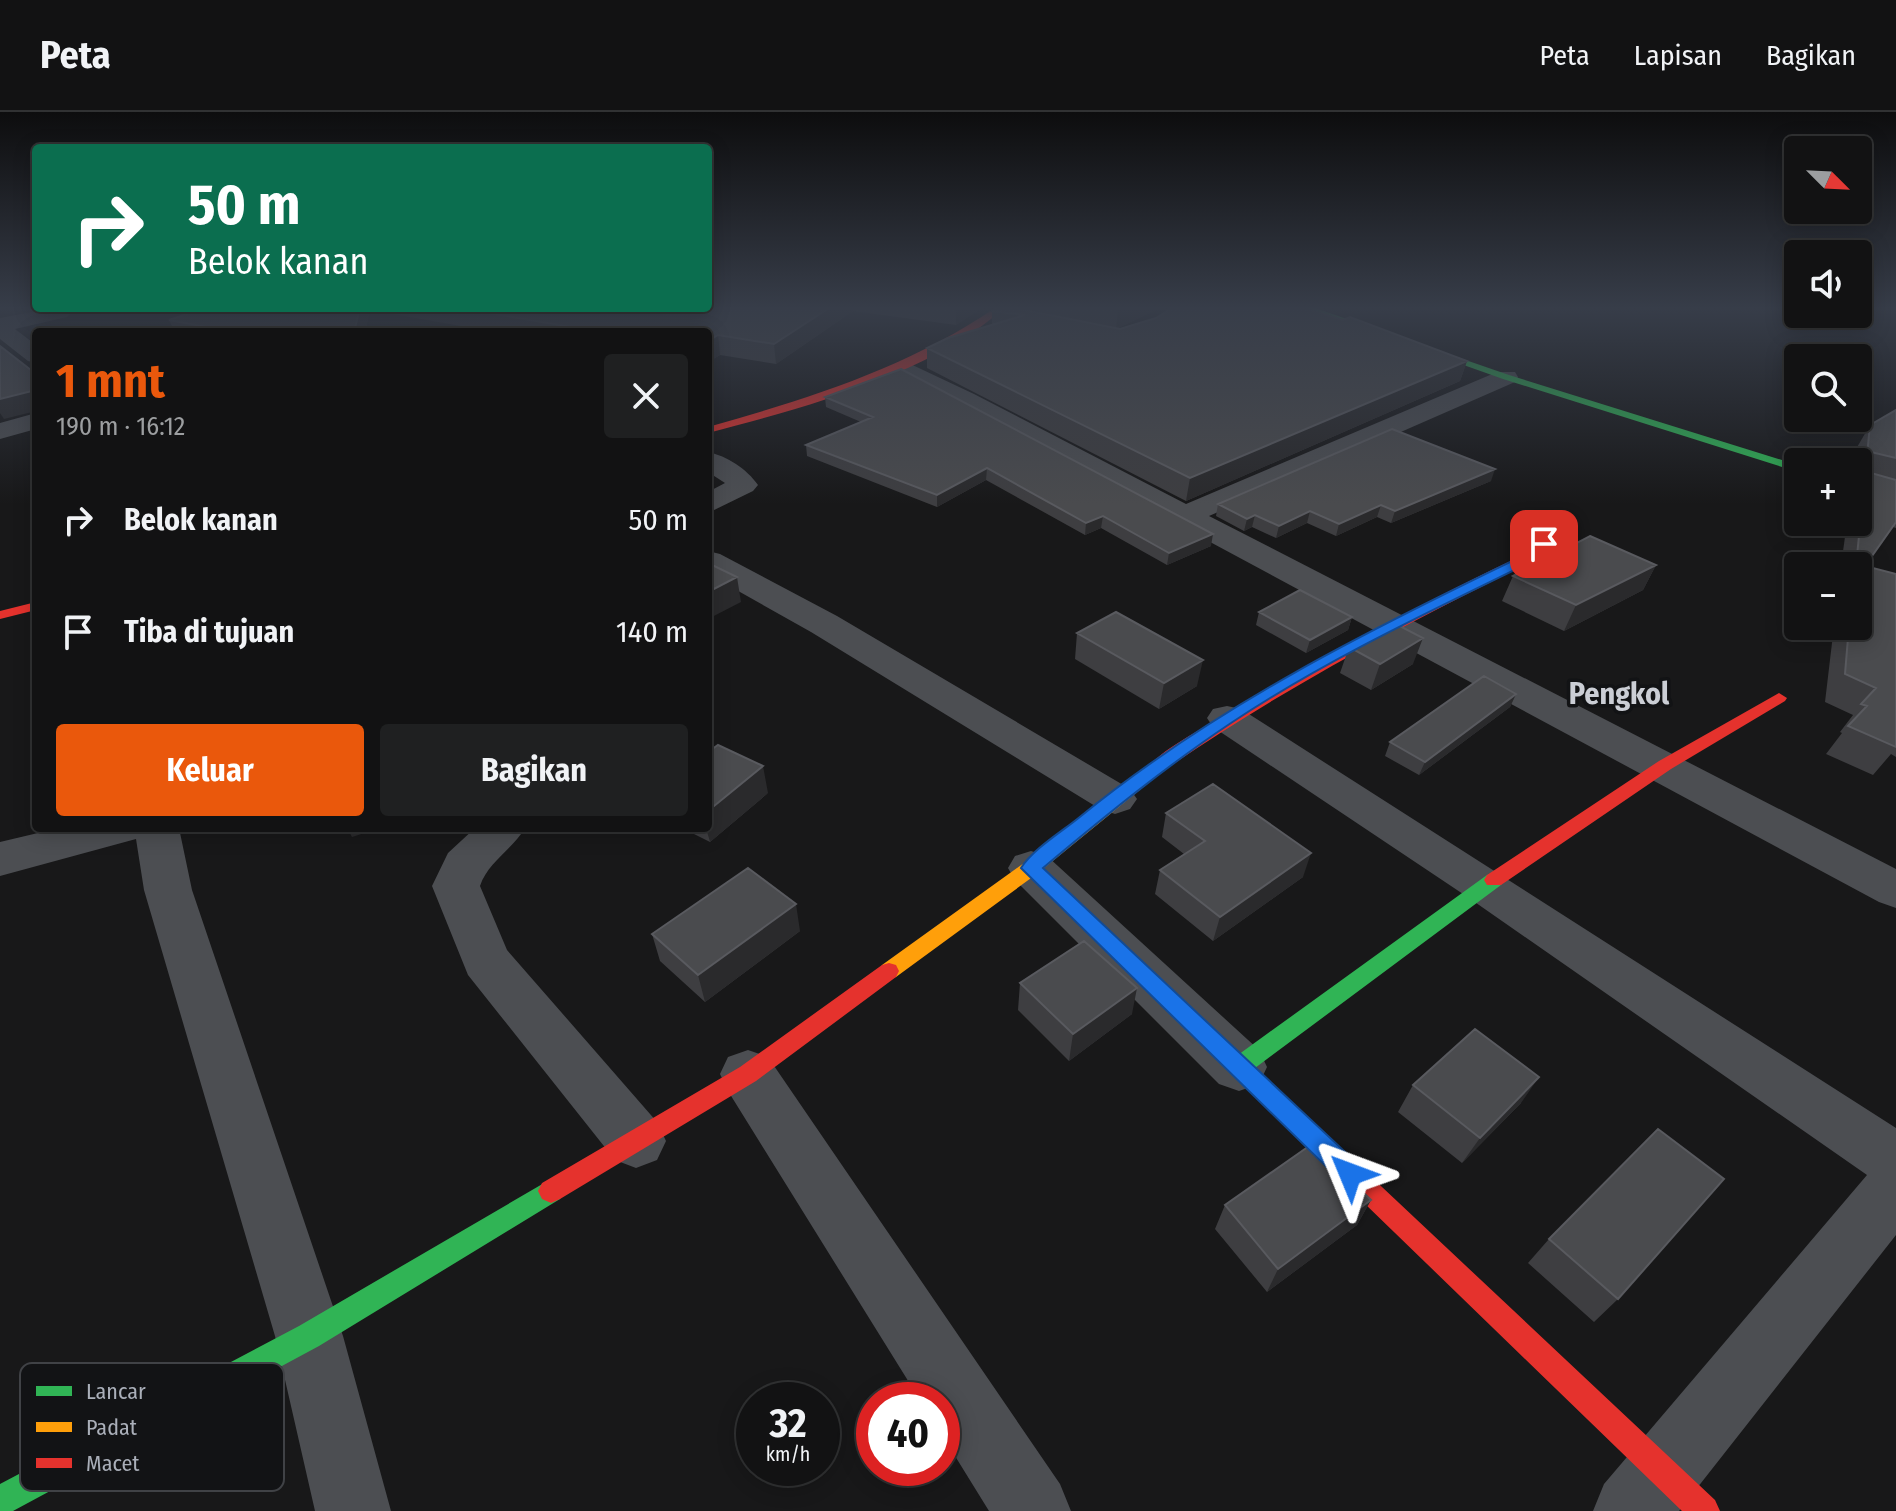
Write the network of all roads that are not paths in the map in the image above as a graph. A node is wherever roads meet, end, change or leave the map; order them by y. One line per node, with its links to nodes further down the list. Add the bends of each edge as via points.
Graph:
1 (887, 373): 6 (main road)
2 (914, 373): 11 (street)
3 (1495, 373): 4 (main road)
4 (1506, 377): 9 (main road); 11 (street)
5 (32, 422): 7 (street)
6 (712, 429)
7 (0, 431)
8 (712, 463): 10 (street, via 743,485)
9 (1784, 465)
10 (712, 502)
11 (1187, 515): 16 (street)
12 (1537, 533): 16 (main road, via 1544,544 1532,556)
13 (712, 566): 20 (street, via 824,624)
14 (32, 607): 15 (main road)
15 (0, 615)
16 (1390, 625): 18 (main road); 19 (street)
17 (1779, 698): 19 (main road)
18 (1227, 718): 20 (main road); 26 (street)
19 (1665, 765): 26 (main road); 27 (street)
20 (1115, 799): 25 (main road)
21 (106, 832): 24 (street)
22 (158, 832): 33 (street, via 168,890)
23 (499, 832): 30 (street, via 464,865 456,886 486,961)
24 (0, 859)
25 (1031, 868): 28 (street); 29 (main road)
26 (1486, 886): 28 (main road); 31 (street)
27 (1896, 890)
28 (1239, 1067): 36 (main road)
29 (748, 1074): 30 (main road); 39 (street)
30 (636, 1141): 33 (main road)
31 (1896, 1161)
32 (1896, 1187): 36 (street)
33 (309, 1336): 34 (main road); 38 (street)
34 (258, 1363)
35 (20, 1490): 37 (main road)
36 (1666, 1498)
37 (0, 1501)
38 (353, 1511)
39 (1033, 1511)

